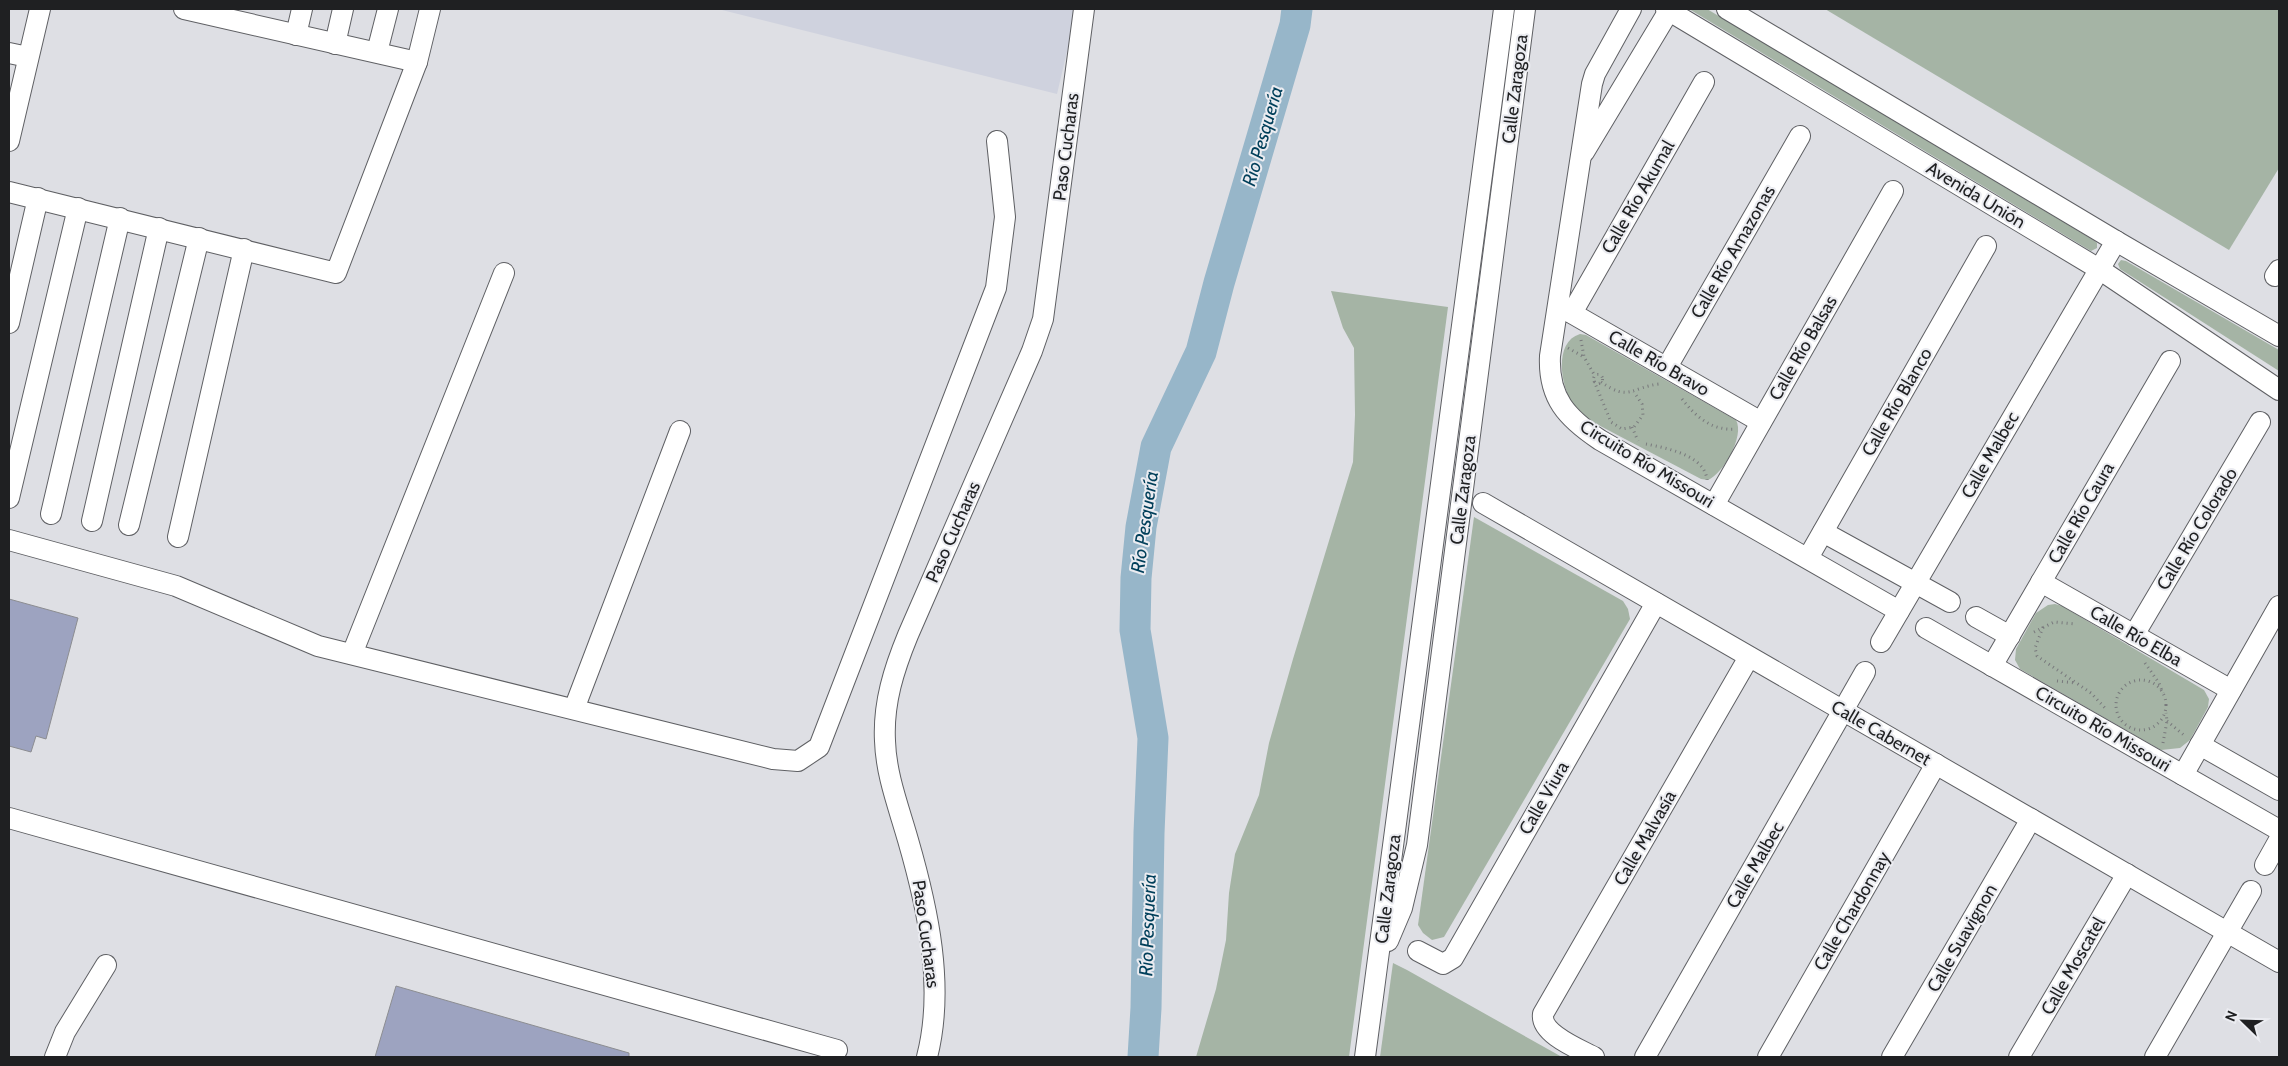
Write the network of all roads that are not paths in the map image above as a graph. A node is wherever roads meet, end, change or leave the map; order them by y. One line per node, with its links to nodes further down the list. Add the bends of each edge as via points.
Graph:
1 (40, 9): 19 (street)
2 (184, 9): 13 (street)
3 (302, 9): 15 (street)
4 (343, 9): 16 (street)
5 (388, 9): 17 (street)
6 (430, 9): 20 (street)
7 (1084, 9): 95 (street, Paso Cucharas, via 1043,319 908,634 892,674 887,701 884,742 887,765 920,882 933,971 935,1018)
8 (1504, 9): 47 (street, Calle Zaragoza)
9 (1525, 9): 48 (street, Calle Zaragoza)
10 (1631, 9): 25 (street, Circuito Río Missouri, via 1593,79)
11 (1668, 9): 25 (street, Circuito Río Missouri); 36 (street, Avenida Unión)
12 (1726, 9): 33 (street, Avenida Unión)
13 (214, 12): 14 (street)
14 (251, 16): 15 (street)
15 (296, 35): 16 (street)
16 (335, 44): 17 (street)
17 (377, 52): 20 (street)
18 (9, 53): 19 (street)
19 (28, 57): 22 (street)
20 (417, 62): 35 (street, via 336,273)
21 (1704, 82): 38 (street, Calle Río Akumal)
22 (10, 129)
23 (1800, 136): 42 (street, Calle Río Amazonas)
24 (997, 142): 75 (street, via 1005,217 996,288 818,747 798,761 773,759)
25 (1578, 162): 38 (street, Circuito Río Missouri)
26 (1893, 190): 44 (street, Calle Río Balsas)
27 (9, 192): 28 (street)
28 (38, 198): 29 (street); 39 (street)
29 (78, 208): 30 (street); 49 (street)
30 (120, 218): 31 (street); 52 (street)
31 (159, 228): 32 (street); 53 (street)
32 (199, 238): 35 (street); 54 (street)
33 (2116, 241): 36 (street, Calle Malbec); 40 (street, Avenida Unión)
34 (1986, 246): 55 (street, Calle Río Blanco)
35 (244, 249): 56 (street)
36 (2099, 268): 43 (street, Avenida Unión); 60 (street, Calle Malbec)
37 (504, 273): 70 (street)
38 (1565, 309): 42 (street, Calle Río Bravo); 51 (street, Circuito Río Missouri, via 1549,367 1564,410 1579,426 1600,440)
39 (9, 323)
40 (2279, 336)
41 (2170, 361): 59 (street, Calle Río Caura)
42 (1667, 376): 44 (street, Calle Río Bravo)
43 (2279, 390)
44 (1761, 422): 51 (street, Calle Río Balsas)
45 (2260, 422): 67 (street, Calle Río Colorado)
46 (680, 431): 75 (street)
47 (1441, 480): 48 (street); 92 (street, Calle Zaragoza)
48 (1464, 482): 92 (street, Calle Zaragoza, via 1417,845 1402,908)
49 (9, 498)
50 (1482, 504): 62 (street, Calle Cabernet)
51 (1714, 505): 58 (street, Circuito Río Missouri)
52 (51, 514)
53 (92, 521)
54 (129, 525)
55 (1823, 532): 58 (street, Calle Río Blanco); 60 (street)
56 (178, 536)
57 (9, 540): 70 (street, via 176,586 318,646)
58 (1808, 558): 64 (street, Circuito Río Missouri)
59 (2041, 582): 67 (street, Calle Río Elba); 68 (street, Calle Río Caura)
60 (1915, 583): 61 (street); 64 (street, Calle Malbec)
61 (1950, 602)
62 (1656, 603): 71 (street, Calle Cabernet); 89 (street, Calle Viura, via 1453,958 1443,964)
63 (2279, 606): 74 (street)
64 (1899, 611): 69 (street, Calle Malbec)
65 (1976, 617): 68 (street)
66 (1926, 628): 72 (street, Circuito Río Missouri)
67 (2134, 635): 74 (street, Calle Río Elba)
68 (2019, 636): 72 (street, Calle Río Caura)
69 (1881, 642)
70 (352, 654): 75 (street)
71 (1749, 657): 76 (street, Calle Cabernet); 97 (street, Calle Malvasía, via 1542,1019 1553,1034)
72 (1992, 666): 79 (street, Circuito Río Missouri)
73 (1865, 672): 76 (street, Calle Malbec)
74 (2231, 690): 77 (street)
75 (574, 709)
76 (1843, 711): 78 (street, Calle Cabernet); 98 (street, Calle Malbec)
77 (2193, 742): 79 (street); 80 (street)
78 (1936, 764): 82 (street, Calle Cabernet); 99 (street, Calle Chardonnay)
79 (2183, 775): 83 (street, Circuito Río Missouri)
80 (2279, 790)
81 (9, 818): 93 (street)
82 (2031, 819): 86 (street, Calle Cabernet); 100 (street, Calle Suavignon)
83 (2279, 830)
84 (2279, 840): 85 (street)
85 (2265, 865)
86 (2127, 874): 88 (street, Calle Cabernet); 101 (street, Calle Moscatel)
87 (2250, 891): 88 (street)
88 (2227, 932): 90 (street, Calle Cabernet); 102 (street)
89 (1418, 951)
90 (2279, 962)
91 (106, 965): 94 (street, via 65,1032)
92 (1378, 966): 96 (street, Calle Zaragoza)
93 (837, 1050)
94 (55, 1057)
95 (927, 1057)
96 (1365, 1057)
97 (1594, 1057)
98 (1645, 1057)
99 (1768, 1057)
100 (1892, 1057)
101 (2019, 1057)
102 (2155, 1057)

